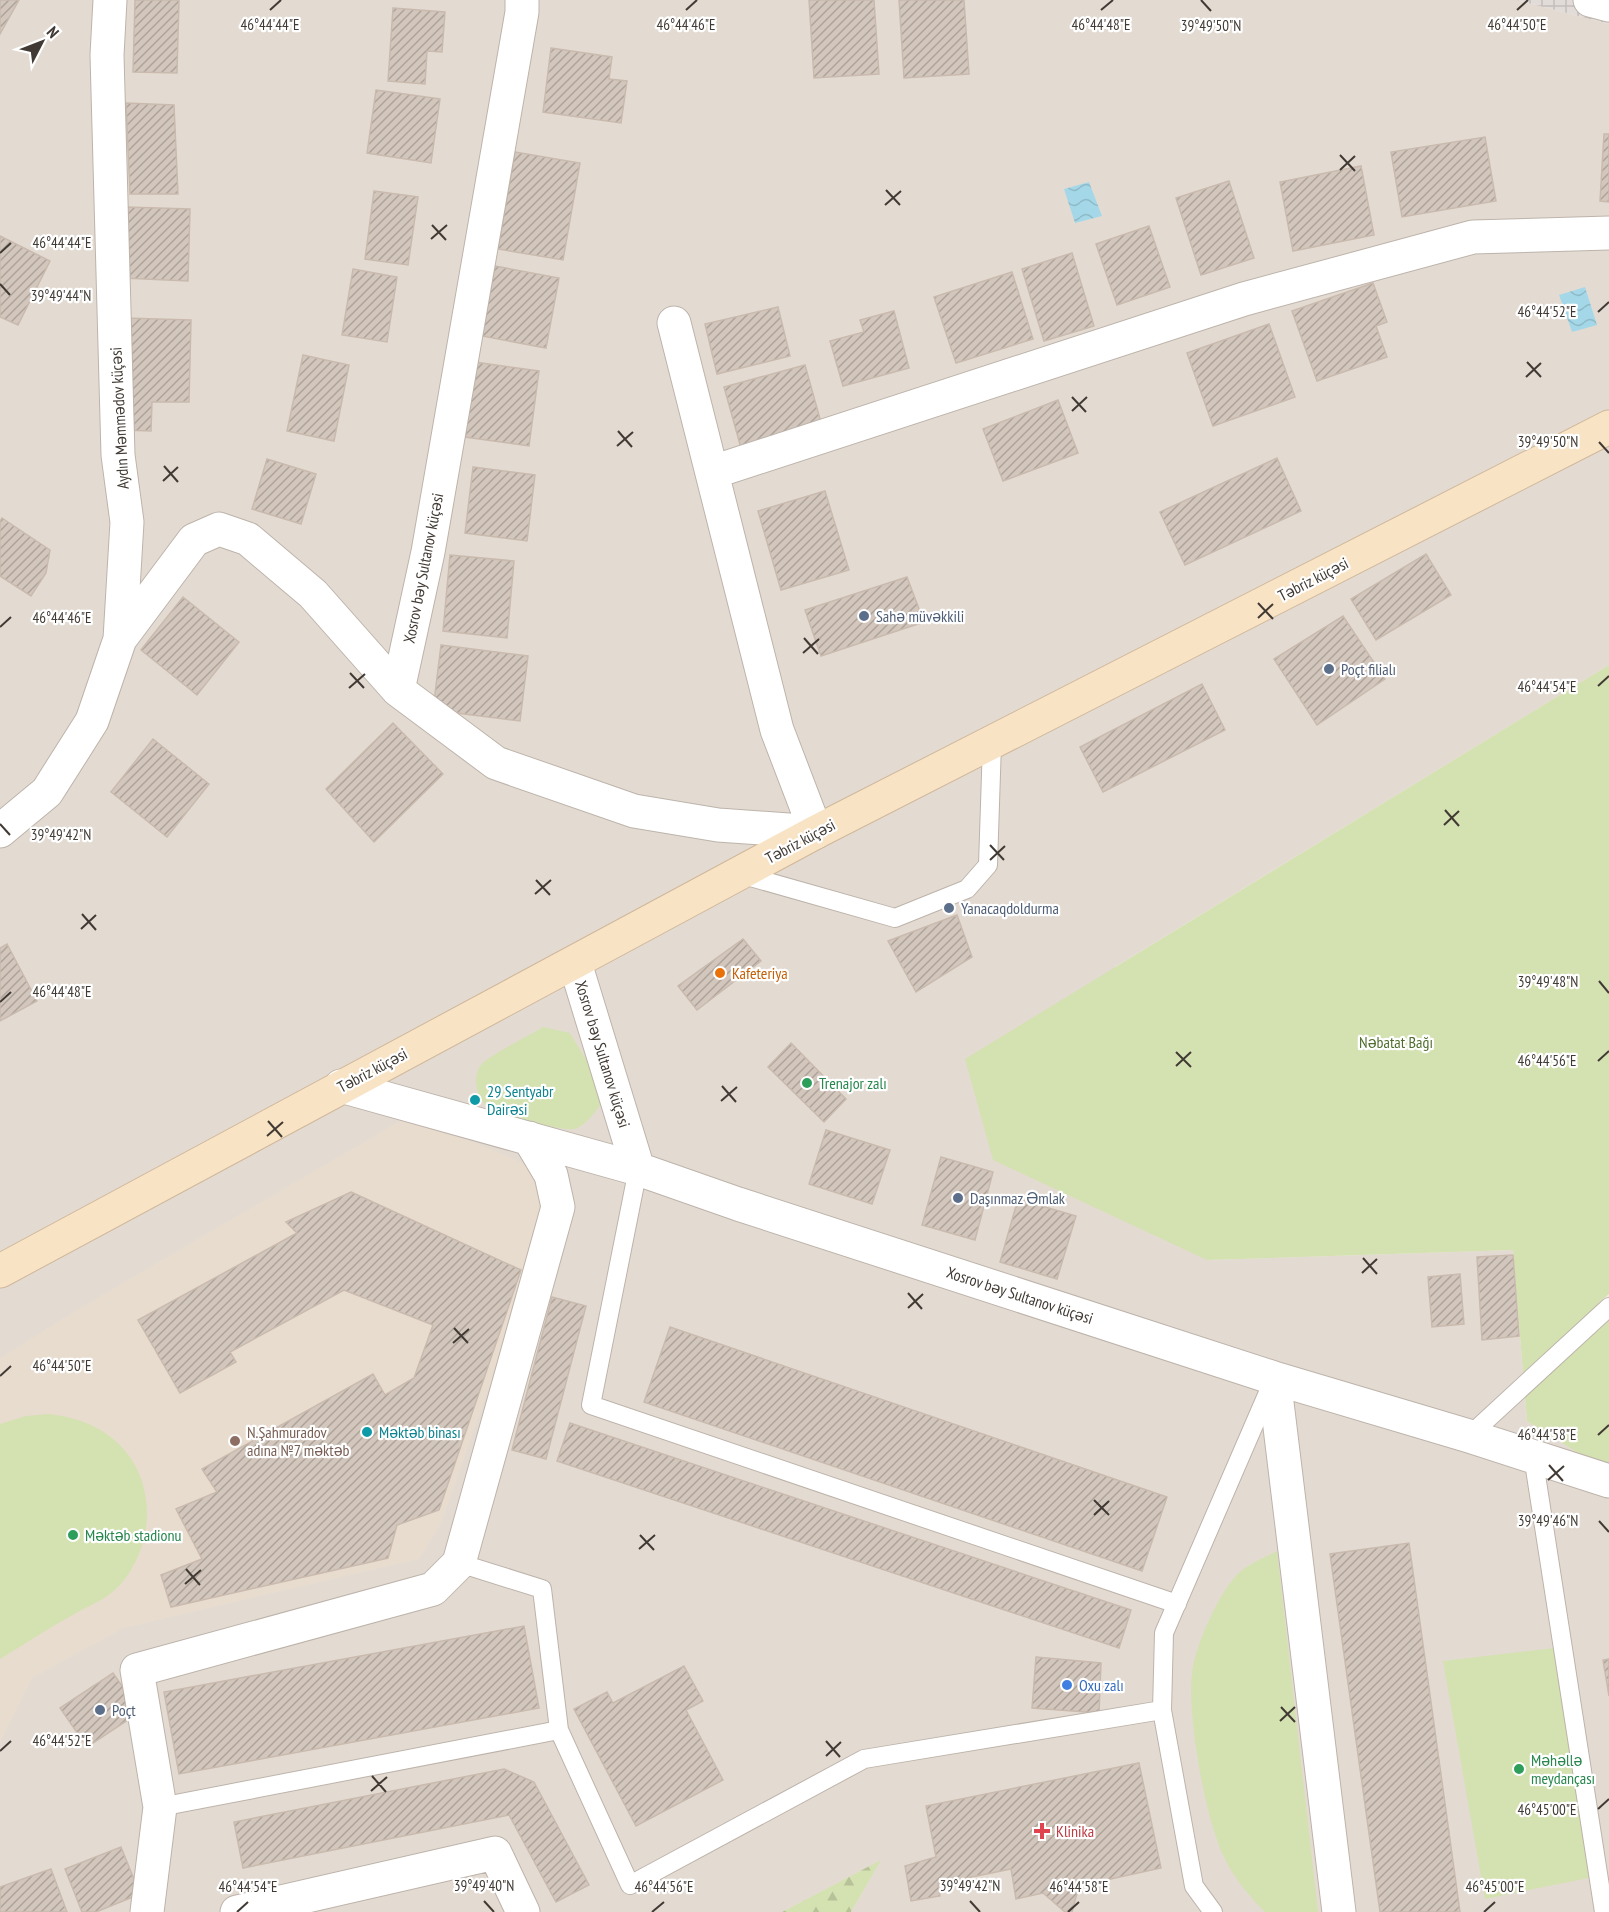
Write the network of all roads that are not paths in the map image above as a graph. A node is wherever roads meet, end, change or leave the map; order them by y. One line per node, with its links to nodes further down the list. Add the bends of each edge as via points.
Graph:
1 (110, 0): 9 (street, Aydın Məmmədov küçəsi, via 106,55 117,443 127,522)
2 (522, 0): 10 (street, Xosrov bəy Sultanov küçəsi, via 428,552)
3 (1590, 0): 4 (street)
4 (1609, 5)
5 (1609, 233): 8 (street, via 1461,240 1244,299)
6 (674, 323): 8 (street)
7 (1609, 427): 11 (main road, Təbriz küçəsi)
8 (713, 472): 13 (street, via 777,730)
9 (120, 639): 10 (street, via 194,540 219,529 248,538 313,594); 12 (street, Aydın Məmmədov küçəsi, via 92,721 47,792)
10 (398, 690): 13 (street, via 496,763 634,811 718,825)
11 (992, 743): 13 (main road, Təbriz küçəsi); 14 (lane, via 988,865 967,889 895,918)
12 (0, 831)
13 (816, 832): 14 (main road, Təbriz küçəsi)
14 (740, 874): 15 (main road, Təbriz küçəsi)
15 (575, 963): 16 (main road, Təbriz küçəsi); 18 (street, Xosrov bəy Sultanov küçəsi)
16 (341, 1086): 17 (street); 19 (main road, Təbriz küçəsi)
17 (529, 1138): 18 (street); 25 (street, via 551,1174 558,1207)
18 (638, 1170): 21 (street, Xosrov bəy Sultanov küçəsi); 26 (lane, via 591,1405)
19 (0, 1271)
20 (1609, 1307): 22 (lane)
21 (1274, 1378): 22 (street, Xosrov bəy Sultanov küçəsi); 26 (lane); 34 (street)
22 (1469, 1436): 23 (street, Xosrov bəy Sultanov küçəsi)
23 (1533, 1456): 24 (street, Xosrov bəy Sultanov küçəsi); 35 (lane)
24 (1609, 1481)
25 (459, 1563): 28 (lane, via 542,1589); 29 (street, via 433,1589 137,1670)
26 (1177, 1605): 27 (lane, via 1164,1633)
27 (1162, 1710): 28 (lane, via 864,1759 630,1885); 33 (lane, via 1194,1886)
28 (559, 1730): 29 (lane)
29 (160, 1807): 30 (street)
30 (147, 1912)
31 (237, 1912): 32 (street, via 495,1853)
32 (523, 1912)
33 (1213, 1912)
34 (1339, 1912)
35 (1604, 1912)

